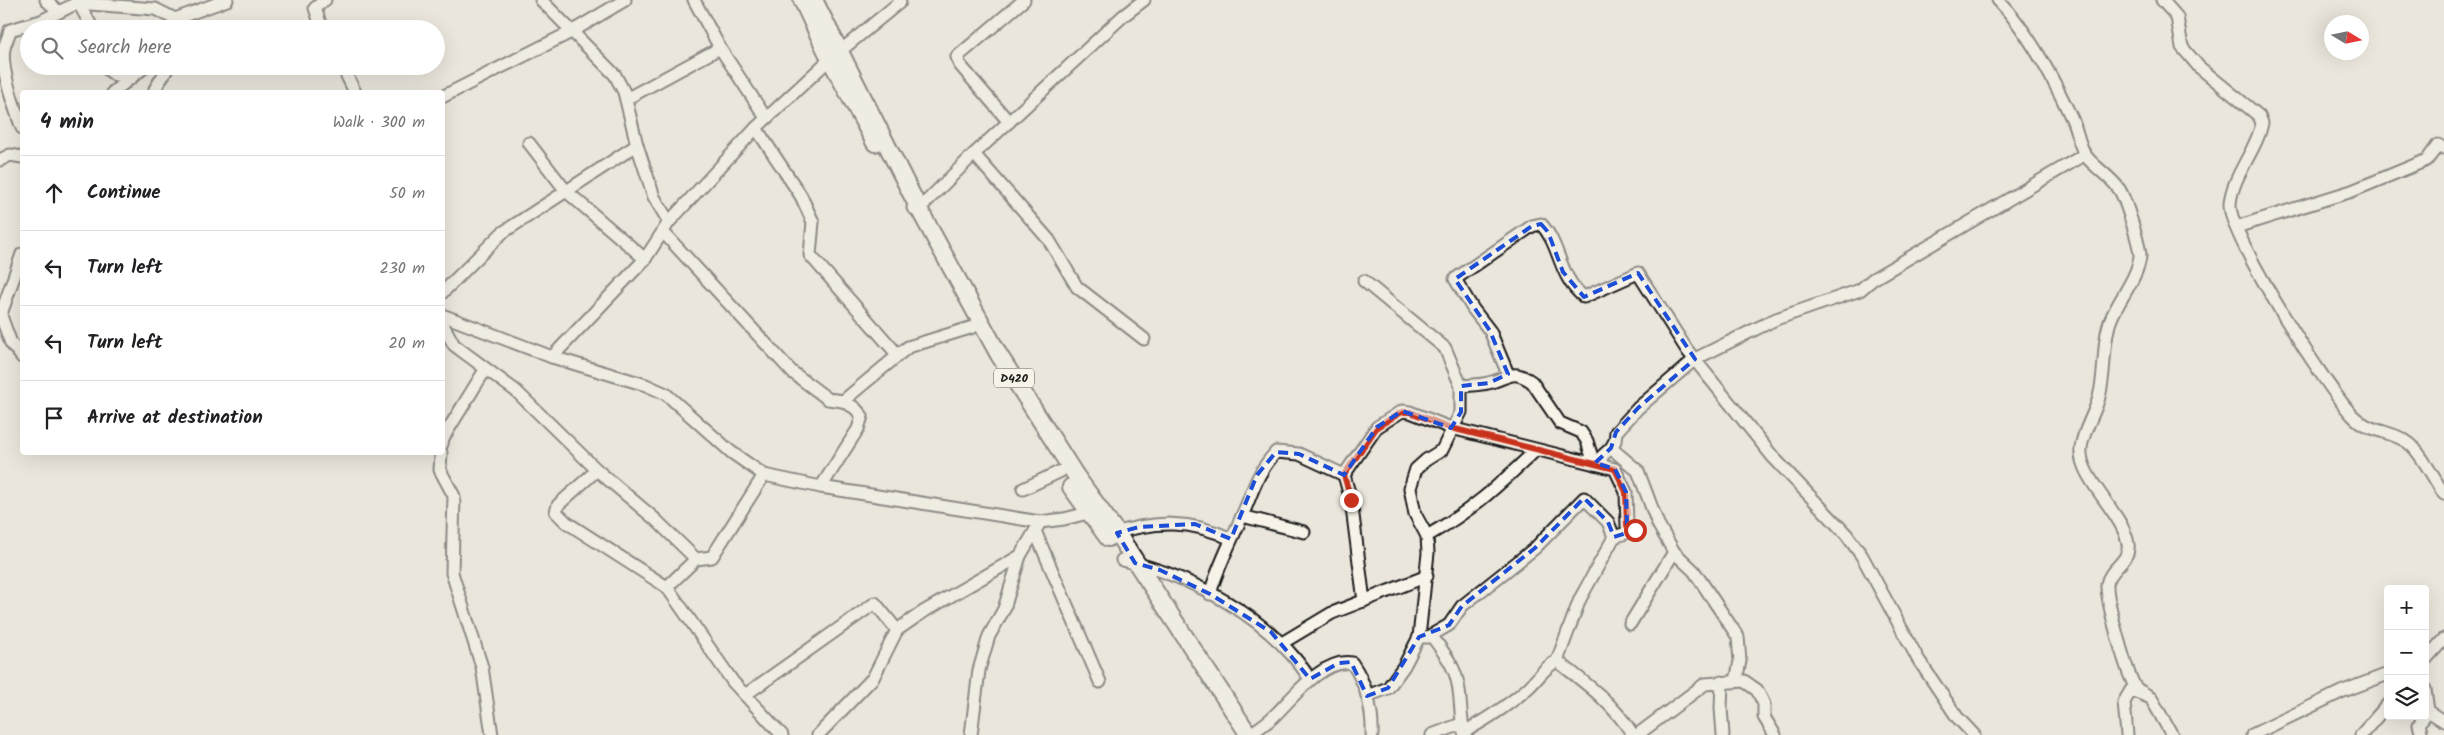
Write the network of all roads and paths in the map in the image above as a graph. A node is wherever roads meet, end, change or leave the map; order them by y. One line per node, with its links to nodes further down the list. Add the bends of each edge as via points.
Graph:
1 (46, 0): 15 (street)
2 (227, 0): 19 (street)
3 (325, 0): 20 (street, via 315,8)
4 (541, 0): 22 (street)
5 (694, 0): 23 (street)
6 (802, 0): 25 (highway, D420)
7 (814, 0): 25 (highway, D420)
8 (1024, 0): 38 (street, via 957,57 960,65)
9 (1144, 0): 38 (street)
10 (1998, 0): 44 (street, via 2037,53 2071,118)
11 (2162, 0): 50 (street, via 2177,17 2182,47 2199,67 2259,116 2262,123 2230,205)
12 (77, 1): 15 (street); 17 (street); 18 (street, via 155,9)
13 (618, 2): 22 (street)
14 (900, 2): 25 (street)
15 (59, 12): 16 (street)
16 (45, 20)
17 (89, 20)
18 (169, 20)
19 (183, 20)
20 (319, 20)
21 (20, 27): 24 (street, via 10,30)
22 (571, 32): 34 (street); 35 (street, via 615,75)
23 (720, 48): 35 (street); 36 (street)
24 (2, 49): 37 (street, via 8,88)
25 (834, 55): 36 (street); 48 (highway, D420)
26 (115, 75): 30 (street)
27 (134, 75): 30 (street)
28 (164, 75): 32 (street)
29 (347, 75): 33 (street)
30 (130, 78): 31 (street)
31 (115, 90)
32 (156, 90)
33 (355, 90)
34 (445, 95)
35 (626, 99): 41 (street)
36 (766, 118): 39 (street)
37 (20, 122)
38 (1009, 122): 43 (street)
39 (756, 128): 49 (street); 60 (street, via 801,196 813,222 810,255)
40 (529, 143): 47 (street)
41 (637, 146): 47 (street); 49 (street)
42 (2444, 148): 50 (street, via 2438,145 2427,160 2352,191)
43 (974, 154): 48 (street); 59 (street, via 1048,240 1077,287)
44 (2084, 155): 63 (street, via 1873,279 1860,290 1776,319); 110 (street, via 2120,189 2140,256 2137,269 2110,321 2099,399 2080,449 2087,471 2126,532 2129,548 2107,584 2124,658 2134,684)
45 (20, 158): 46 (street, via 10,155)
46 (0, 160)
47 (566, 191): 51 (street); 54 (street, via 502,233)
48 (914, 208): 57 (highway, D420); 85 (highway, D420, via 999,355)
49 (666, 227): 51 (street); 67 (street, via 792,372 828,398)
50 (2236, 227): 80 (street, via 2239,238 2315,367 2338,400 2368,428 2411,445)
51 (645, 259): 62 (street)
52 (20, 260): 55 (street)
53 (1364, 281): 66 (street, via 1445,348)
54 (445, 290)
55 (0, 316): 61 (street, via 11,344)
56 (445, 316): 62 (street)
57 (973, 327): 60 (street, via 908,347); 75 (highway, D420, via 1002,379)
58 (445, 328): 64 (street, via 454,345)
59 (1144, 339)
60 (897, 354): 67 (street)
61 (20, 355)
62 (552, 356): 76 (street, via 666,394 731,452)
63 (1695, 359): 65 (street, via 1638,273 1584,297 1574,290 1563,272 1548,232 1541,224 1532,226 1456,279 1490,331); 70 (street, via 1631,415 1616,432); 128 (street, via 1773,457 1846,534 1862,556 1918,659 1958,718)
64 (485, 370): 69 (street); 74 (street, via 516,392)
65 (1508, 374): 66 (street, via 1489,383); 73 (street, via 1518,374 1532,382 1554,417 1568,429 1581,432)
66 (1461, 386): 68 (street, via 1461,412)
67 (843, 401): 78 (street, via 862,416 858,430)
68 (1451, 428): 71 (street); 77 (street, via 1402,412 1377,427); 86 (street, via 1442,450 1416,469 1412,478 1410,498)
69 (445, 435)
70 (1611, 448): 73 (street); 89 (street, via 1638,471 1658,524)
71 (1536, 450): 73 (street); 86 (street, via 1489,495)
72 (441, 455): 117 (street, via 440,470 454,496 452,573 482,667)
73 (1598, 465): 87 (street, via 1615,469 1623,483 1627,526 1635,530)
74 (597, 470): 91 (street); 94 (street, via 558,505 556,512 566,522)
75 (1061, 470): 79 (street); 81 (highway, D420)
76 (764, 474): 78 (street); 91 (street, via 712,557)
77 (1344, 475): 82 (street, via 1299,454 1276,452 1257,475); 96 (street, via 1351,500)
78 (821, 487): 83 (street)
79 (1023, 489)
80 (2444, 494)
81 (1088, 513): 83 (street); 85 (highway, D420)
82 (1242, 516): 84 (street); 88 (street)
83 (1037, 526): 90 (street); 107 (street)
84 (1304, 532)
85 (1112, 534): 88 (street, via 1147,526 1195,524); 92 (highway, D420)
86 (1427, 536): 93 (street)
87 (1614, 537): 99 (street, via 1608,522 1584,498 1535,548 1462,606 1449,625); 103 (street, via 1580,599)
88 (1231, 539): 95 (street)
89 (1674, 552): 97 (street); 106 (street, via 1694,571 1738,637 1740,661)
90 (1020, 556): 98 (street); 120 (street, via 1004,610 989,636 978,670)
91 (696, 559): 94 (street)
92 (1128, 562): 95 (street, via 1160,570); 121 (highway, D420); 122 (highway, D420)
93 (1427, 576): 96 (street); 99 (street)
94 (667, 586): 109 (street)
95 (1210, 594): 101 (street, via 1246,615)
96 (1364, 601): 101 (street, via 1332,613)
97 (1630, 624)
98 (897, 630): 109 (street, via 875,603); 119 (street, via 873,678)
99 (1425, 636): 111 (street, via 1388,688); 116 (street, via 1446,656 1457,678)
100 (2444, 638): 102 (street)
101 (1282, 643): 105 (street)
102 (2429, 655)
103 (1557, 661): 116 (street, via 1500,712); 125 (street, via 1604,698)
104 (2385, 675): 131 (street, via 2341,692)
105 (1310, 680): 111 (street, via 1339,663 1352,663); 122 (street)
106 (1736, 681): 108 (street); 127 (street, via 1744,681 1757,690 1764,704 1764,717)
107 (1100, 682)
108 (1722, 682): 125 (street, via 1705,684); 126 (street)
109 (745, 695): 118 (street)
110 (2147, 695): 129 (street, via 2131,690 2124,702); 130 (street)
111 (1367, 696): 123 (street)
112 (2384, 709): 132 (street)
113 (2429, 715): 115 (street)
114 (2422, 720): 133 (street, via 2419,725)
115 (2444, 721)
116 (1463, 730): 124 (street)
117 (492, 735)
118 (782, 735)
119 (818, 735)
120 (971, 735)
121 (1237, 735)
122 (1249, 735)
123 (1372, 735)
124 (1432, 735)
125 (1635, 735)
126 (1723, 735)
127 (1775, 735)
128 (1974, 735)
129 (2126, 735)
130 (2172, 735)
131 (2252, 735)
132 (2361, 735)
133 (2422, 735)

